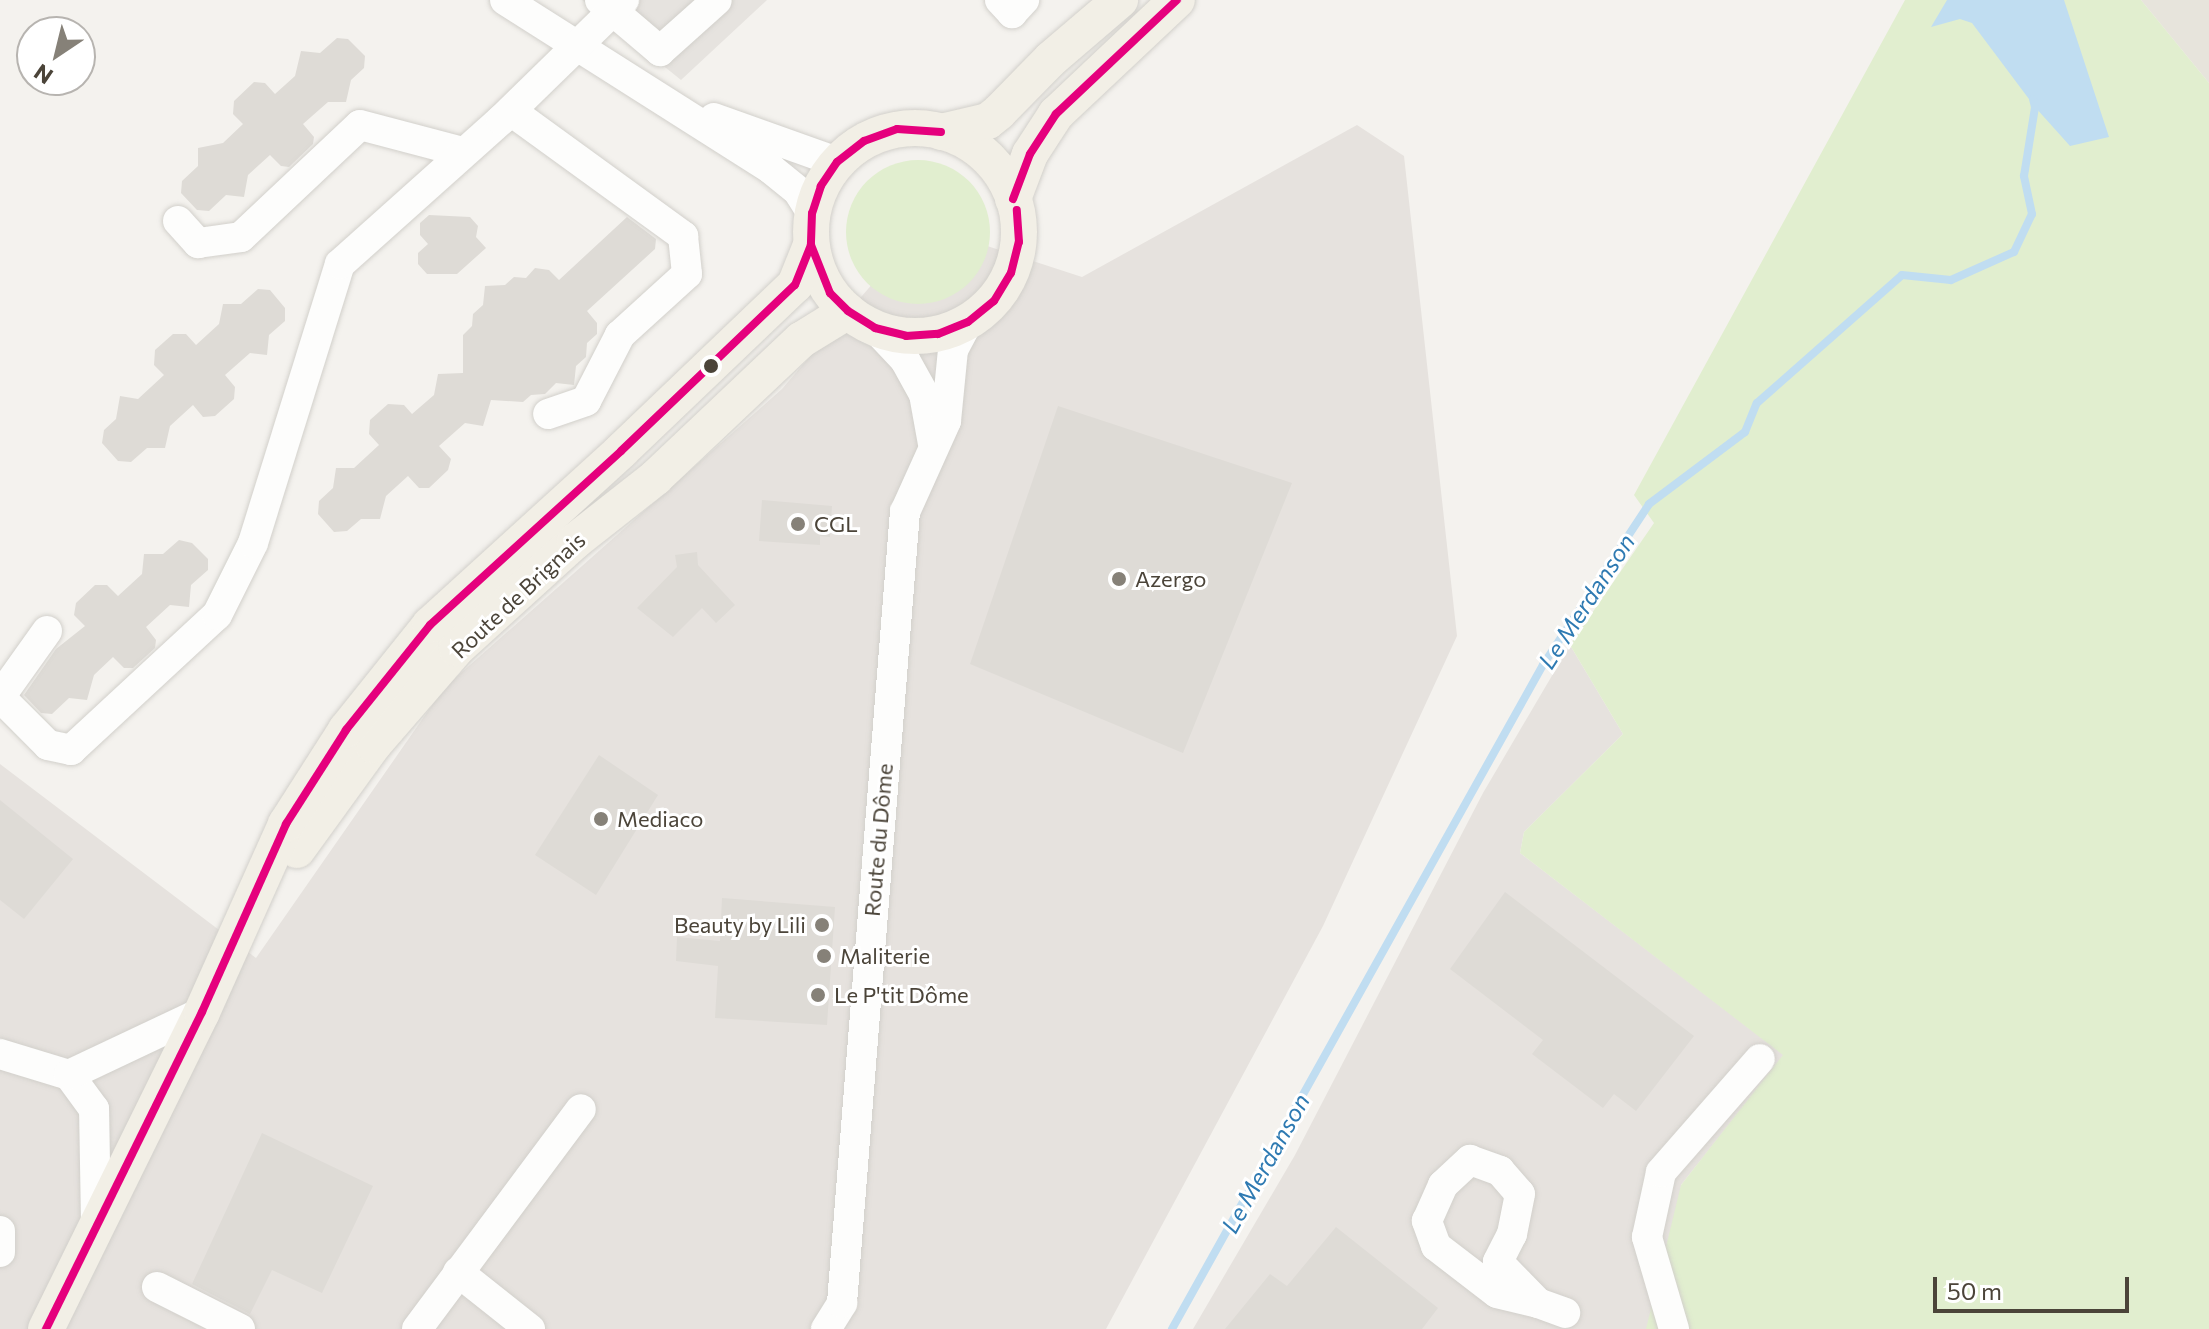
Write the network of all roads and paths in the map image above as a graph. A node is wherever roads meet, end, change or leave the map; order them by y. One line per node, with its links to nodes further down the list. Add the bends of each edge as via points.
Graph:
1 (505, 0): 8 (street)
2 (717, 0): 7 (street, via 660,51)
3 (1000, 0): 4 (street, via 1012,13)
4 (1024, 0)
5 (1120, 0): 11 (main road, via 999,112 979,124)
6 (1177, 0): 14 (main road, via 1056,114 1030,154)
7 (612, 4): 8 (street)
8 (578, 46): 9 (street); 10 (street)
9 (656, 96): 13 (street); 16 (street, via 798,191)
10 (511, 111): 12 (street); 19 (street, via 683,236 687,274 620,335 586,401)
11 (941, 132): 13 (main road, via 897,129 864,141); 14 (main road, via 988,157)
12 (463, 152): 15 (street, via 360,125 241,237 198,243); 21 (street, via 340,264 253,543 217,615 71,750 48,745 2,694)
13 (837, 162): 16 (main road, via 821,186)
14 (1013, 199): 18 (main road, via 1019,242 1011,273 994,301)
15 (178, 221)
16 (812, 229): 17 (main road, via 818,270 830,293); 22 (main road, Route de Brignais, via 795,285 430,625 346,730 286,824)
17 (861, 320): 18 (main road, via 906,336 938,334); 20 (street, via 905,360 924,394); 22 (main road, Route de Brignais, via 801,340 655,478 575,541 457,648 373,745)
18 (968, 322): 20 (street, Route du Dôme, via 953,350 946,421)
19 (548, 414)
20 (933, 448): 38 (street, Route du Dôme, via 905,512 842,1303)
21 (47, 631)
22 (241, 930): 23 (main road, Route de Brignais)
23 (202, 1012): 26 (street); 28 (main road, Route de Brignais)
24 (1760, 1059): 39 (street, via 1661,1172 1647,1237)
25 (3, 1060): 26 (street)
26 (69, 1075): 28 (street, via 94,1109)
27 (581, 1109): 31 (street)
28 (96, 1221): 34 (main road, Route de Brignais)
29 (0, 1231): 30 (street)
30 (0, 1252)
31 (458, 1272): 36 (street); 37 (street)
32 (157, 1287): 35 (street)
33 (1552, 1308): 33 (street, via 1498,1262 1512,1234 1520,1194 1500,1171 1470,1160 1443,1185 1427,1221 1436,1246 1497,1293)
34 (46, 1329)
35 (240, 1329)
36 (417, 1329)
37 (530, 1329)
38 (826, 1329)
39 (1674, 1329)

